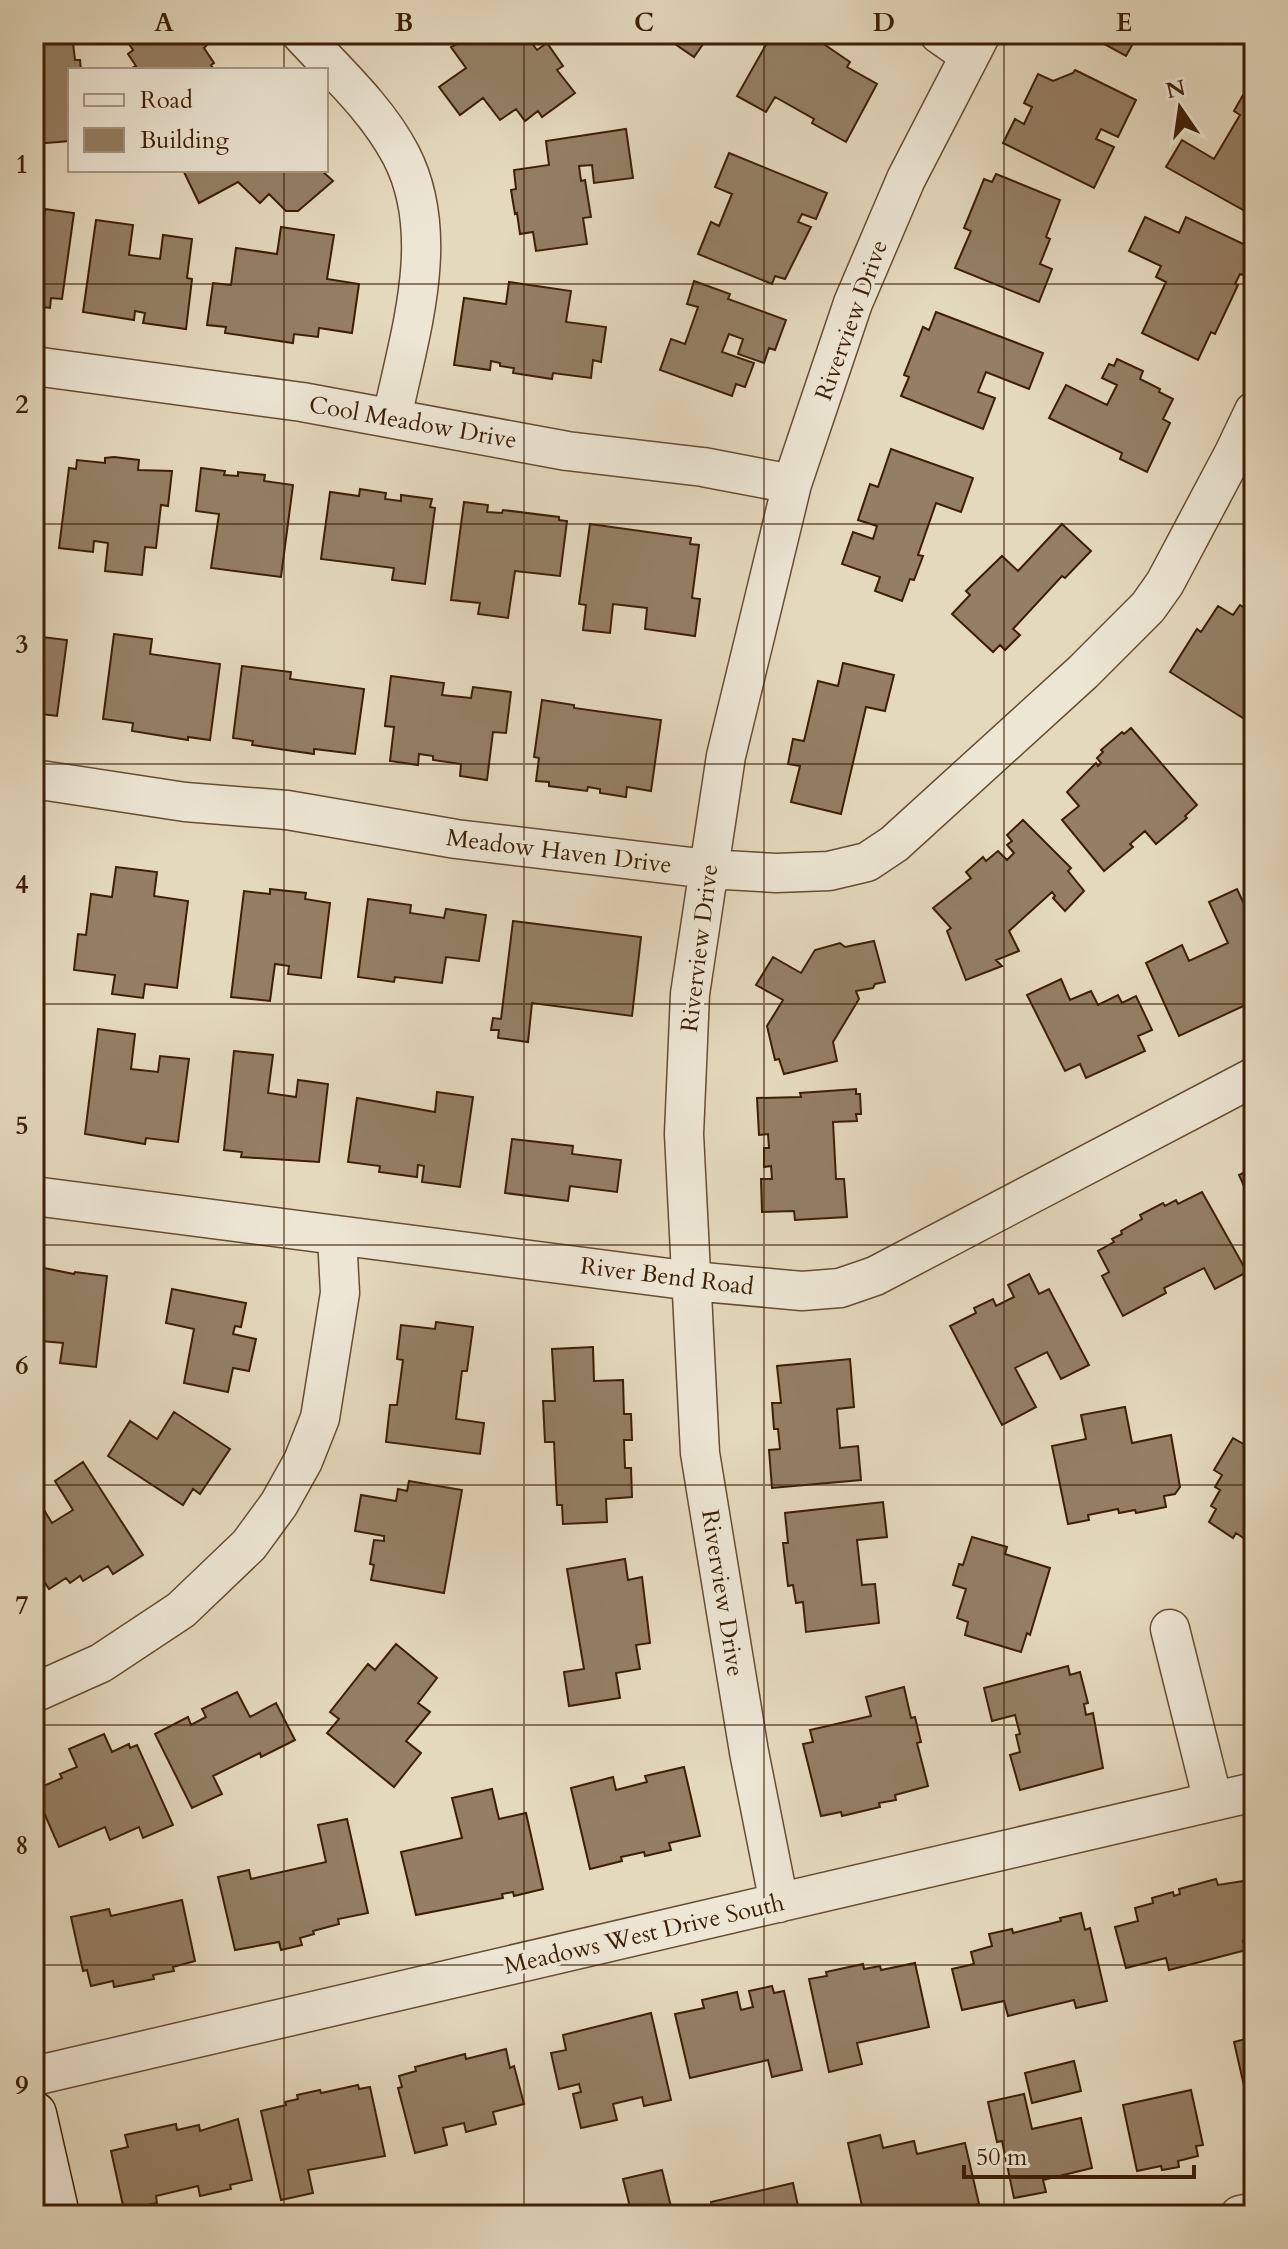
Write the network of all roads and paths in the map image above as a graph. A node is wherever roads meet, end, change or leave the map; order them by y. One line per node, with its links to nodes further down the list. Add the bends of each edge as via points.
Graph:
1 (301, 34): 5 (street, via 370,107 416,190 421,243)
2 (963, 41): 7 (street, Riverview Drive, via 853,303)
3 (34, 366): 5 (street, Cool Meadow Drive)
4 (1254, 411): 6 (street, Meadow Haven Drive)
5 (392, 418): 7 (street, Cool Meadow Drive, via 567,451)
6 (1244, 460): 9 (street, Meadow Haven Drive, via 1148,607 894,844 867,862 829,871)
7 (792, 484): 9 (street, Riverview Drive, via 726,756)
8 (34, 779): 9 (street, Meadow Haven Drive)
9 (708, 869): 13 (street, Riverview Drive, via 690,994 684,1134)
10 (1254, 1077): 13 (street, River Bend Road, via 875,1276 840,1288 802,1291)
11 (34, 1196): 12 (street, River Bend Road)
12 (337, 1236): 13 (street, River Bend Road); 15 (street, via 340,1293 320,1418 279,1504 249,1545 181,1610 101,1663)
13 (692, 1281): 18 (street, Riverview Drive, via 700,1453)
14 (1170, 1629): 17 (street)
15 (34, 1693)
16 (1254, 1792): 17 (street, Meadows West Drive South)
17 (1213, 1801): 18 (street, Meadows West Drive South)
18 (779, 1903): 19 (street, Meadows West Drive South)
19 (34, 2076)
20 (34, 2114): 22 (street)
21 (1254, 2212): 23 (street)
22 (57, 2215)
23 (1240, 2215)

